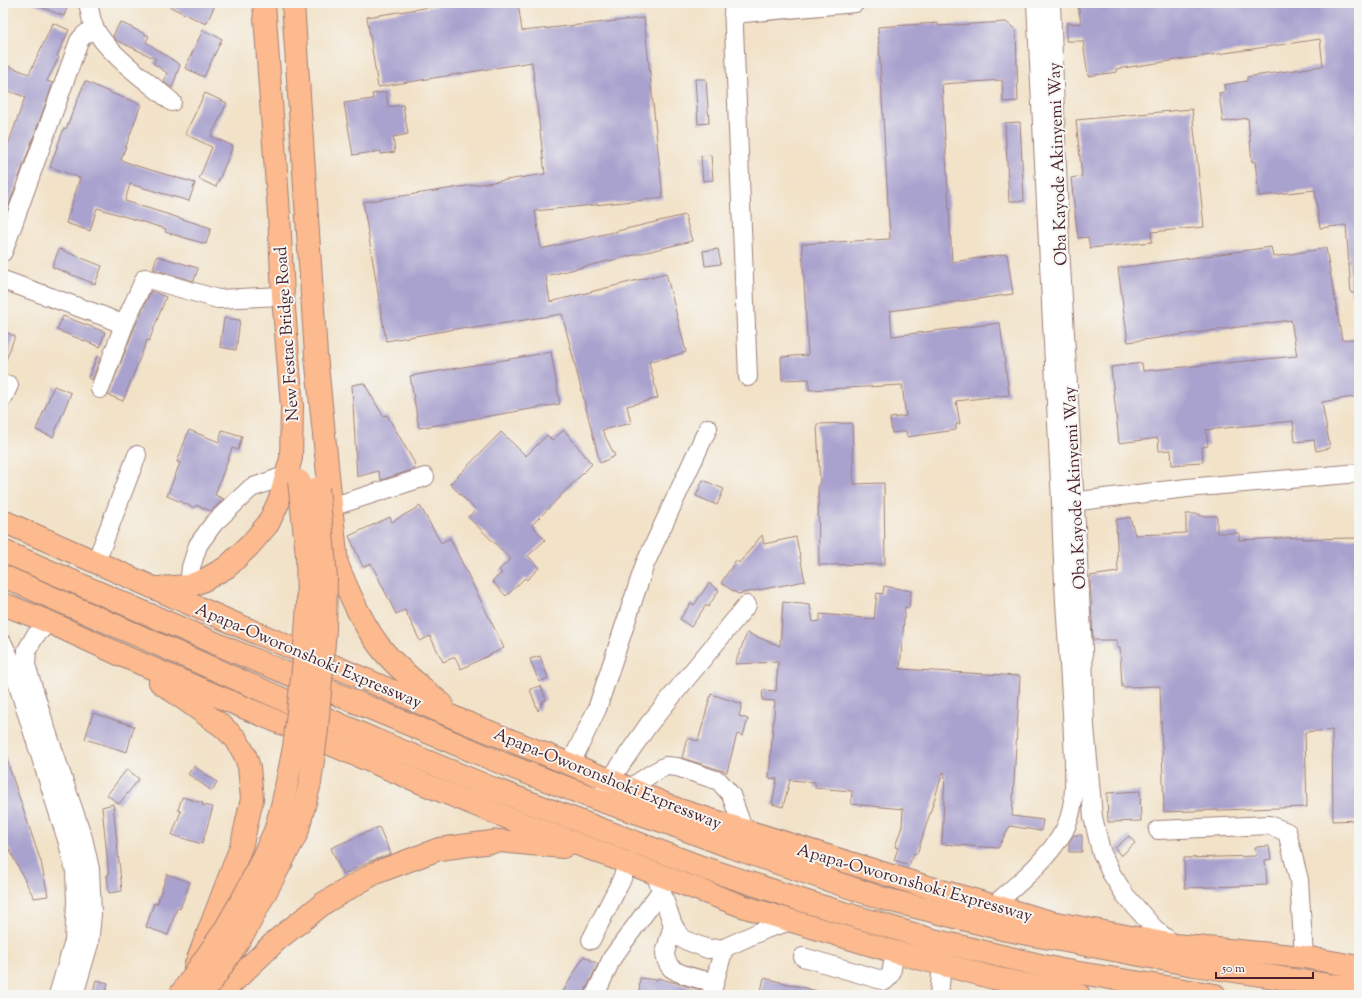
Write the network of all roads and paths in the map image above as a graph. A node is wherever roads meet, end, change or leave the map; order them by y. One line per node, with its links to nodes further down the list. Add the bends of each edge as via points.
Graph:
1 (88, 3): 8 (street)
2 (264, 3): 10 (main road, New Festac Bridge Road)
3 (293, 3): 11 (main road)
4 (854, 3): 7 (street)
5 (1036, 3): 23 (street, Oba Kayode Akinyemi Way)
6 (1051, 3): 23 (street, Oba Kayode Akinyemi Way)
7 (733, 8): 16 (street)
8 (94, 27): 9 (street, via 104,43 118,57); 12 (street, via 79,41)
9 (172, 102)
10 (277, 179): 14 (main road, New Festac Bridge Road); 22 (main road, via 286,201)
11 (303, 179): 22 (main road, via 296,201 311,412); 24 (main road, via 316,355)
12 (3, 252)
13 (3, 280): 15 (street)
14 (284, 296): 15 (street, via 218,299 145,278); 22 (main road, New Festac Bridge Road, via 292,407 291,458)
15 (124, 325): 17 (street)
16 (748, 377)
17 (100, 389)
18 (708, 428): 37 (street, via 646,564 597,709)
19 (137, 455): 27 (street)
20 (1359, 473): 23 (street, via 1187,488)
21 (425, 477): 24 (street)
22 (302, 482): 29 (main road, New Festac Bridge Road, via 280,499 268,524 227,567); 29 (street, via 251,488 214,523 198,545 191,567); 58 (main road, bridge, via 308,604 295,740 283,802 275,831 247,890)
23 (1068, 503): 45 (street, Oba Kayode Akinyemi Way, via 1063,568 1074,775 1071,812 1064,830 1052,847 1030,873); 49 (street, Oba Kayode Akinyemi Way, via 1083,648 1085,726 1093,817 1101,851 1125,895 1154,928)
24 (331, 507): 36 (main road, via 337,564 347,590 366,625 384,652 410,678)
25 (3, 521): 27 (main road, Apapa-Oworonshoki Expressway)
26 (3, 551): 39 (main road, Apapa-Oworonshoki Expressway, via 504,764)
27 (96, 562): 30 (main road, Apapa-Oworonshoki Expressway)
28 (3, 576): 65 (main road, via 373,739 487,786 704,868 933,940 1061,970)
29 (189, 586): 30 (main road, New Festac Bridge Road)
30 (154, 588): 36 (main road, Apapa-Oworonshoki Expressway)
31 (3, 604): 33 (main road)
32 (747, 605): 38 (street, via 649,724)
33 (49, 622): 35 (main road); 60 (street, via 35,636 27,650 26,665 83,838 90,869 92,914 89,944)
34 (3, 644): 59 (street, via 12,664 75,871 74,941)
35 (123, 656): 42 (main road, via 429,786); 58 (main road, via 222,726 236,739 249,767 252,799 242,844)
36 (467, 723): 37 (main road, Apapa-Oworonshoki Expressway)
37 (570, 765): 38 (main road, Apapa-Oworonshoki Expressway)
38 (619, 785): 39 (street); 41 (main road, Apapa-Oworonshoki Expressway, via 679,810); 41 (street, via 666,766 677,767 719,781 731,795)
39 (599, 800): 56 (main road, Apapa-Oworonshoki Expressway, via 881,898 1007,930 1194,965 1328,985)
40 (1158, 830): 53 (street, via 1269,825 1287,832 1299,880)
41 (744, 831): 45 (main road, Apapa-Oworonshoki Expressway)
42 (593, 850): 43 (main road); 61 (main road, via 499,840 439,849 375,873 324,903 278,939)
43 (628, 863): 44 (main road); 48 (street)
44 (658, 882): 46 (main road); 47 (street); 62 (street, via 612,958)
45 (994, 905): 49 (main road, Apapa-Oworonshoki Expressway, via 1052,922)
46 (791, 922): 50 (street, via 766,929); 51 (main road)
47 (673, 925): 50 (street, via 682,939 708,949); 57 (street, via 665,953 671,968)
48 (591, 940)
49 (1174, 945): 53 (main road, Apapa-Oworonshoki Expressway)
50 (724, 948): 57 (street)
51 (894, 952): 52 (street, via 890,974 885,981); 54 (main road)
52 (803, 957)
53 (1304, 957): 55 (main road, Apapa-Oworonshoki Expressway)
54 (942, 964): 63 (street); 64 (main road, via 994,978)
55 (1359, 967)
56 (1359, 987)
57 (713, 989)
58 (191, 991)
59 (58, 995)
60 (74, 995)
61 (218, 995)
62 (596, 995)
63 (939, 995)
64 (1079, 995)
65 (1215, 995)

